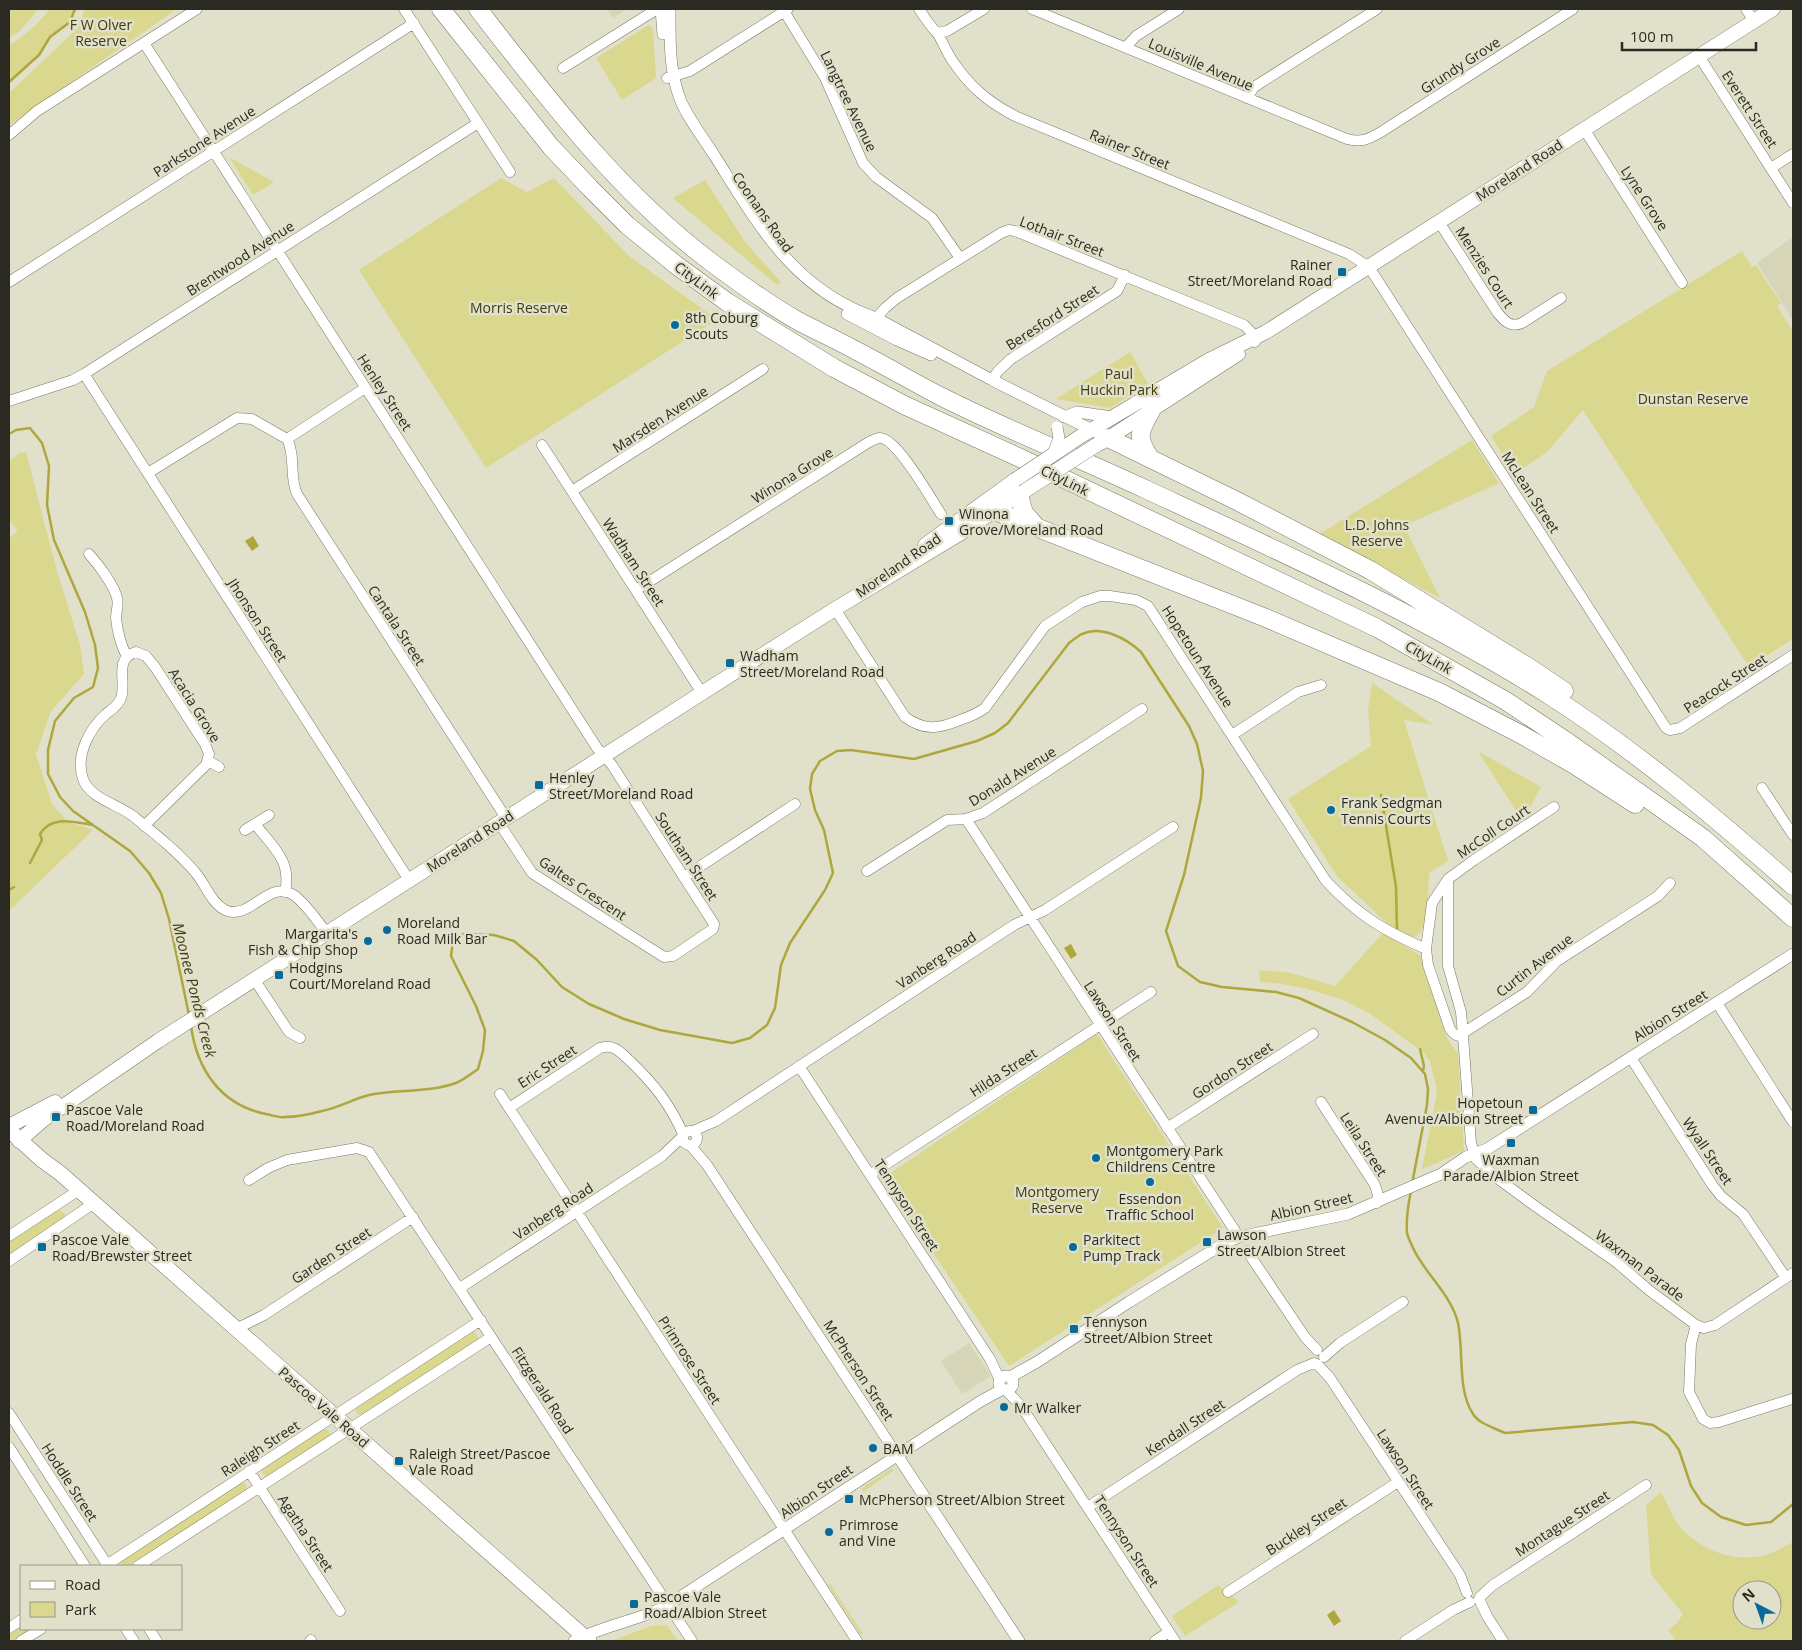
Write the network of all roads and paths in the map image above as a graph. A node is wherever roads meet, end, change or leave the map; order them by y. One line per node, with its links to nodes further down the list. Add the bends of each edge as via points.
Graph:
1 (197, 9): 19 (street)
2 (404, 9): 17 (street)
3 (441, 9): 94 (highway, CityLink, via 551,147 590,188 676,265 727,302 904,406 1386,633 1506,701 1570,743 1703,838)
4 (478, 9): 80 (highway, CityLink, via 566,120 659,219 711,262 797,320 940,396 1251,539 1454,639 1601,730)
5 (659, 9): 22 (street); 23 (street, Coonans Road)
6 (670, 9): 23 (street, Coonans Road)
7 (919, 9): 18 (street, Rainer Street)
8 (984, 9): 18 (street)
9 (1032, 9): 20 (street, Louisville Avenue)
10 (1179, 9): 20 (street, via 1136,36)
11 (1377, 9): 24 (street, via 1254,87)
12 (1574, 9): 28 (street, Grundy Grove, via 1381,132)
13 (1746, 9): 16 (street)
14 (1772, 9): 16 (main road, Moreland Road)
15 (786, 10): 23 (street, via 690,71); 36 (street, Langtree Avenue, via 822,72 863,163 876,177 932,218)
16 (1754, 21): 21 (main road, Moreland Road)
17 (414, 23): 25 (street); 29 (street, Parkstone Avenue)
18 (938, 34): 37 (street, Rainer Street, via 945,50 972,86 984,98 1015,116 1349,254)
19 (144, 43): 27 (street, via 37,111); 29 (street, Henley Street)
20 (1126, 47): 24 (street, Louisville Avenue)
21 (1699, 56): 26 (main road, Moreland Road); 31 (street, Everett Street)
22 (563, 68)
23 (671, 77): 42 (street, Coonans Road, via 672,96 682,117 771,253 819,297)
24 (1247, 98): 28 (street, Louisville Avenue)
25 (478, 123): 32 (street); 35 (street, Brentwood Avenue)
26 (1584, 129): 34 (main road, Moreland Road); 40 (street, Lyne Grove)
27 (9, 135)
28 (1360, 142)
29 (213, 151): 35 (street, Henley Street); 39 (street, Parkstone Avenue)
30 (1793, 154): 31 (street)
31 (1771, 168): 33 (street, Everett Street)
32 (510, 172)
33 (1793, 203)
34 (1439, 222): 37 (main road, Moreland Road); 41 (street, Menzies Court, via 1497,312 1508,323 1518,325)
35 (277, 251): 45 (street, Brentwood Avenue); 47 (street, Henley Street)
36 (960, 258): 38 (street, Lothair Street, via 1004,231 1014,231); 42 (street, Lothair Street, via 890,304)
37 (1369, 266): 43 (main road, Moreland Road); 72 (street, McLean Street, via 1663,724)
38 (1125, 275): 43 (street, Lothair Street, via 1244,325); 46 (street, Beresford Street, via 1117,291 1011,359)
39 (9, 282)
40 (1682, 282)
41 (1562, 298)
42 (873, 322): 46 (street, Coonans Road, via 897,340)
43 (1259, 338): 49 (main road, Moreland Road); 50 (main road, Moreland Road, via 1209,360)
44 (763, 369): 60 (street, Marsden Avenue)
45 (84, 374): 48 (street, Brentwood Avenue); 58 (street, Jhonson Street)
46 (992, 380): 51 (street, Coonans Road, via 1049,409)
47 (365, 388): 53 (street); 74 (street, Henley Street)
48 (9, 401)
49 (1151, 411): 54 (main road, Moreland Road); 57 (highway, via 1140,435)
50 (1112, 417): 51 (street, via 1077,412); 52 (main road, Moreland Road)
51 (1060, 422): 52 (street); 56 (street, bridge)
52 (1086, 433): 54 (street); 56 (main road, Moreland Road, bridge)
53 (287, 439): 58 (street, via 252,419 237,418); 83 (street, Cantala Street, via 297,494)
54 (1103, 441): 57 (highway); 59 (main road, Moreland Road, bridge)
55 (542, 445): 60 (street, Wadham Street)
56 (1053, 454): 59 (main road, Moreland Road, bridge, via 1031,468)
57 (1150, 458): 80 (highway, via 1370,570 1530,668 1633,744)
58 (148, 474): 91 (street, Jhonson Street)
59 (1021, 488): 61 (main road, Moreland Road); 63 (highway, via 1024,514 1035,525); 66 (main road, Moreland Road)
60 (572, 491): 65 (street, Wadham Street)
61 (995, 511): 63 (highway); 66 (main road, Moreland Road)
62 (941, 514): 65 (street, Winona Grove, via 902,454 887,440 878,438)
63 (1050, 532): 94 (highway, via 1266,618 1439,692 1573,764)
64 (89, 554): 68 (street, via 117,596 116,619)
65 (636, 590): 70 (street, Wadham Street)
66 (835, 609): 70 (main road, Moreland Road); 73 (street, Hopetoun Avenue, via 905,717 921,726 938,728 973,716 985,708 1045,626 1082,602 1100,596 1143,602 1153,611)
67 (1793, 655): 72 (street, Peacock Street, via 1680,728)
68 (127, 656): 75 (street, Acacia Grove, via 139,652 149,659 205,744); 85 (street, via 122,662 118,704 90,734 82,753 81,769 83,780 92,792 126,811)
69 (1321, 685): 73 (street, via 1298,692)
70 (702, 693): 74 (main road, Moreland Road)
71 (1142, 710): 82 (street, Donald Avenue, via 983,813)
72 (1670, 730)
73 (1232, 735): 100 (street, Hopetoun Avenue, via 1326,881 1359,912 1385,930)
74 (604, 756): 83 (main road, Moreland Road); 90 (street, Southam Street)
75 (208, 761): 76 (street); 85 (street, Acacia Grove)
76 (219, 767)
77 (1762, 788): 88 (street)
78 (795, 804): 90 (street)
79 (1554, 807): 92 (street, McColl Court)
80 (1704, 809): 95 (highway, CityLink)
81 (269, 815): 84 (street)
82 (966, 819): 89 (street, Donald Avenue, via 947,820); 97 (street, Lawson Street)
83 (503, 821): 91 (main road, Moreland Road); 102 (street, Galtes Crescent, via 532,873)
84 (255, 824): 87 (street); 96 (street, via 286,866)
85 (144, 826): 96 (street, via 192,868 225,910 238,912 268,895)
86 (1173, 827): 97 (street, Vanberg Road)
87 (245, 830)
88 (1793, 835)
89 (867, 871)
90 (684, 877): 102 (street, Southam Street, via 714,926 711,932)
91 (409, 880): 99 (main road, Moreland Road)
92 (1448, 880): 100 (street, via 1432,903); 108 (street, via 1448,966 1461,1012)
93 (1670, 883): 108 (street, Curtin Avenue, via 1658,896 1557,961 1527,992)
94 (1754, 883): 98 (highway, CityLink)
95 (1793, 886)
96 (286, 892): 99 (street, via 298,899)
97 (1029, 918): 106 (street, Lawson Street); 112 (street, Vanberg Road)
98 (1793, 918)
99 (327, 933): 103 (main road, Moreland Road)
100 (1426, 949): 108 (street, via 1428,965 1450,1029 1458,1037)
101 (1793, 954): 105 (street, Albion Street)
102 (669, 957)
103 (254, 979): 109 (street, via 289,1032); 118 (main road, Moreland Road, via 43,1120)
104 (1151, 992): 106 (street, Hilda Street)
105 (1717, 1003): 111 (street, Albion Street); 116 (street)
106 (1100, 1025): 117 (street, Lawson Street); 121 (street, Hilda Street)
107 (1313, 1034): 117 (street, Gordon Street)
108 (1463, 1034): 120 (street, via 1470,1143)
109 (300, 1038)
110 (600, 1048): 115 (street, Eric Street); 119 (street, McPherson Street, via 609,1046 618,1050 651,1081)
111 (1631, 1058): 120 (street, Albion Street); 132 (street, Wyall Street, via 1713,1186 1743,1214)
112 (799, 1066): 119 (street, Vanberg Road); 121 (street, Tennyson Street)
113 (500, 1094): 115 (street, Primrose Street)
114 (1321, 1102): 125 (street, Leila Street, via 1375,1185)
115 (509, 1108): 126 (street, Primrose Street)
116 (1793, 1122)
117 (1167, 1128): 129 (street, Lawson Street)
118 (14, 1129): 123 (main road, Pascoe Vale Road)
119 (690, 1137): 126 (street, Vanberg Road); 146 (street, McPherson Street)
120 (1475, 1156): 125 (street, Albion Street, via 1464,1167); 136 (street, Waxman Parade, via 1497,1178 1616,1262)
121 (870, 1174): 140 (street, Tennyson Street)
122 (249, 1180): 127 (street, Fitzgerald Road, via 287,1160 357,1148 366,1150)
123 (79, 1190): 124 (main road, Pascoe Vale Road); 128 (street)
124 (94, 1203): 131 (street); 137 (main road, Pascoe Vale Road)
125 (1377, 1203): 129 (street, Albion Street, via 1332,1219)
126 (576, 1212): 133 (street, Vanberg Road); 152 (street, Primrose Street)
127 (413, 1218): 133 (street, Fitzgerald Road); 137 (street, Garden Street)
128 (9, 1236)
129 (1239, 1237): 140 (street, Albion Street, via 1140,1295)
130 (1247, 1250): 139 (street, Lawson Street)
131 (9, 1261)
132 (1790, 1275): 136 (street, via 1715,1325 1704,1328)
133 (460, 1288): 135 (street, Fitzgerald Road)
134 (1403, 1302): 139 (street, Kendall Street)
135 (481, 1320): 138 (street, Fitzgerald Road); 143 (street, Raleigh Street)
136 (1696, 1325): 141 (street, via 1691,1344 1689,1392 1703,1419 1710,1423 1719,1422)
137 (240, 1332): 143 (main road, Pascoe Vale Road)
138 (491, 1337): 144 (street); 159 (street, Fitzgerald Road)
139 (1317, 1357): 148 (street, Lawson Street); 151 (street, Kendall Street)
140 (1006, 1383): 146 (street, Albion Street); 151 (street, Tennyson Street)
141 (1792, 1399)
142 (9, 1414): 154 (street, Hoddle Street)
143 (334, 1416): 144 (main road, Pascoe Vale Road); 147 (street, Raleigh Street)
144 (349, 1429): 150 (street); 167 (main road, Pascoe Vale Road)
145 (9, 1447): 153 (street)
146 (897, 1455): 152 (street, Albion Street); 173 (street, McPherson Street)
147 (249, 1471): 150 (street, Agatha Street); 155 (street, Raleigh Street)
148 (1398, 1482): 157 (street, Buckley Street); 158 (street, Lawson Street)
149 (1646, 1485): 158 (street, Montague Street)
150 (260, 1488): 156 (street); 160 (street, Agatha Street)
151 (1088, 1507): 166 (street, Tennyson Street)
152 (785, 1530): 159 (street, Albion Street); 172 (street, Primrose Street)
153 (84, 1565)
154 (105, 1565)
155 (108, 1565)
156 (140, 1565)
157 (1228, 1592)
158 (1473, 1596): 176 (street, Montague Street); 177 (street, Lawson Street)
159 (668, 1605): 167 (street, Albion Street, via 610,1625); 171 (street, Fitzgerald Road)
160 (340, 1611)
161 (20, 1621): 162 (street)
162 (9, 1628)
163 (39, 1630): 168 (street)
164 (127, 1630): 169 (street)
165 (149, 1630): 170 (street)
166 (1169, 1632): 174 (street); 175 (street, Tennyson Street)
167 (582, 1640)
168 (22, 1641)
169 (134, 1641)
170 (157, 1641)
171 (692, 1641)
172 (857, 1641)
173 (1019, 1641)
174 (1155, 1641)
175 (1176, 1641)
176 (1405, 1641)
177 (1503, 1641)

